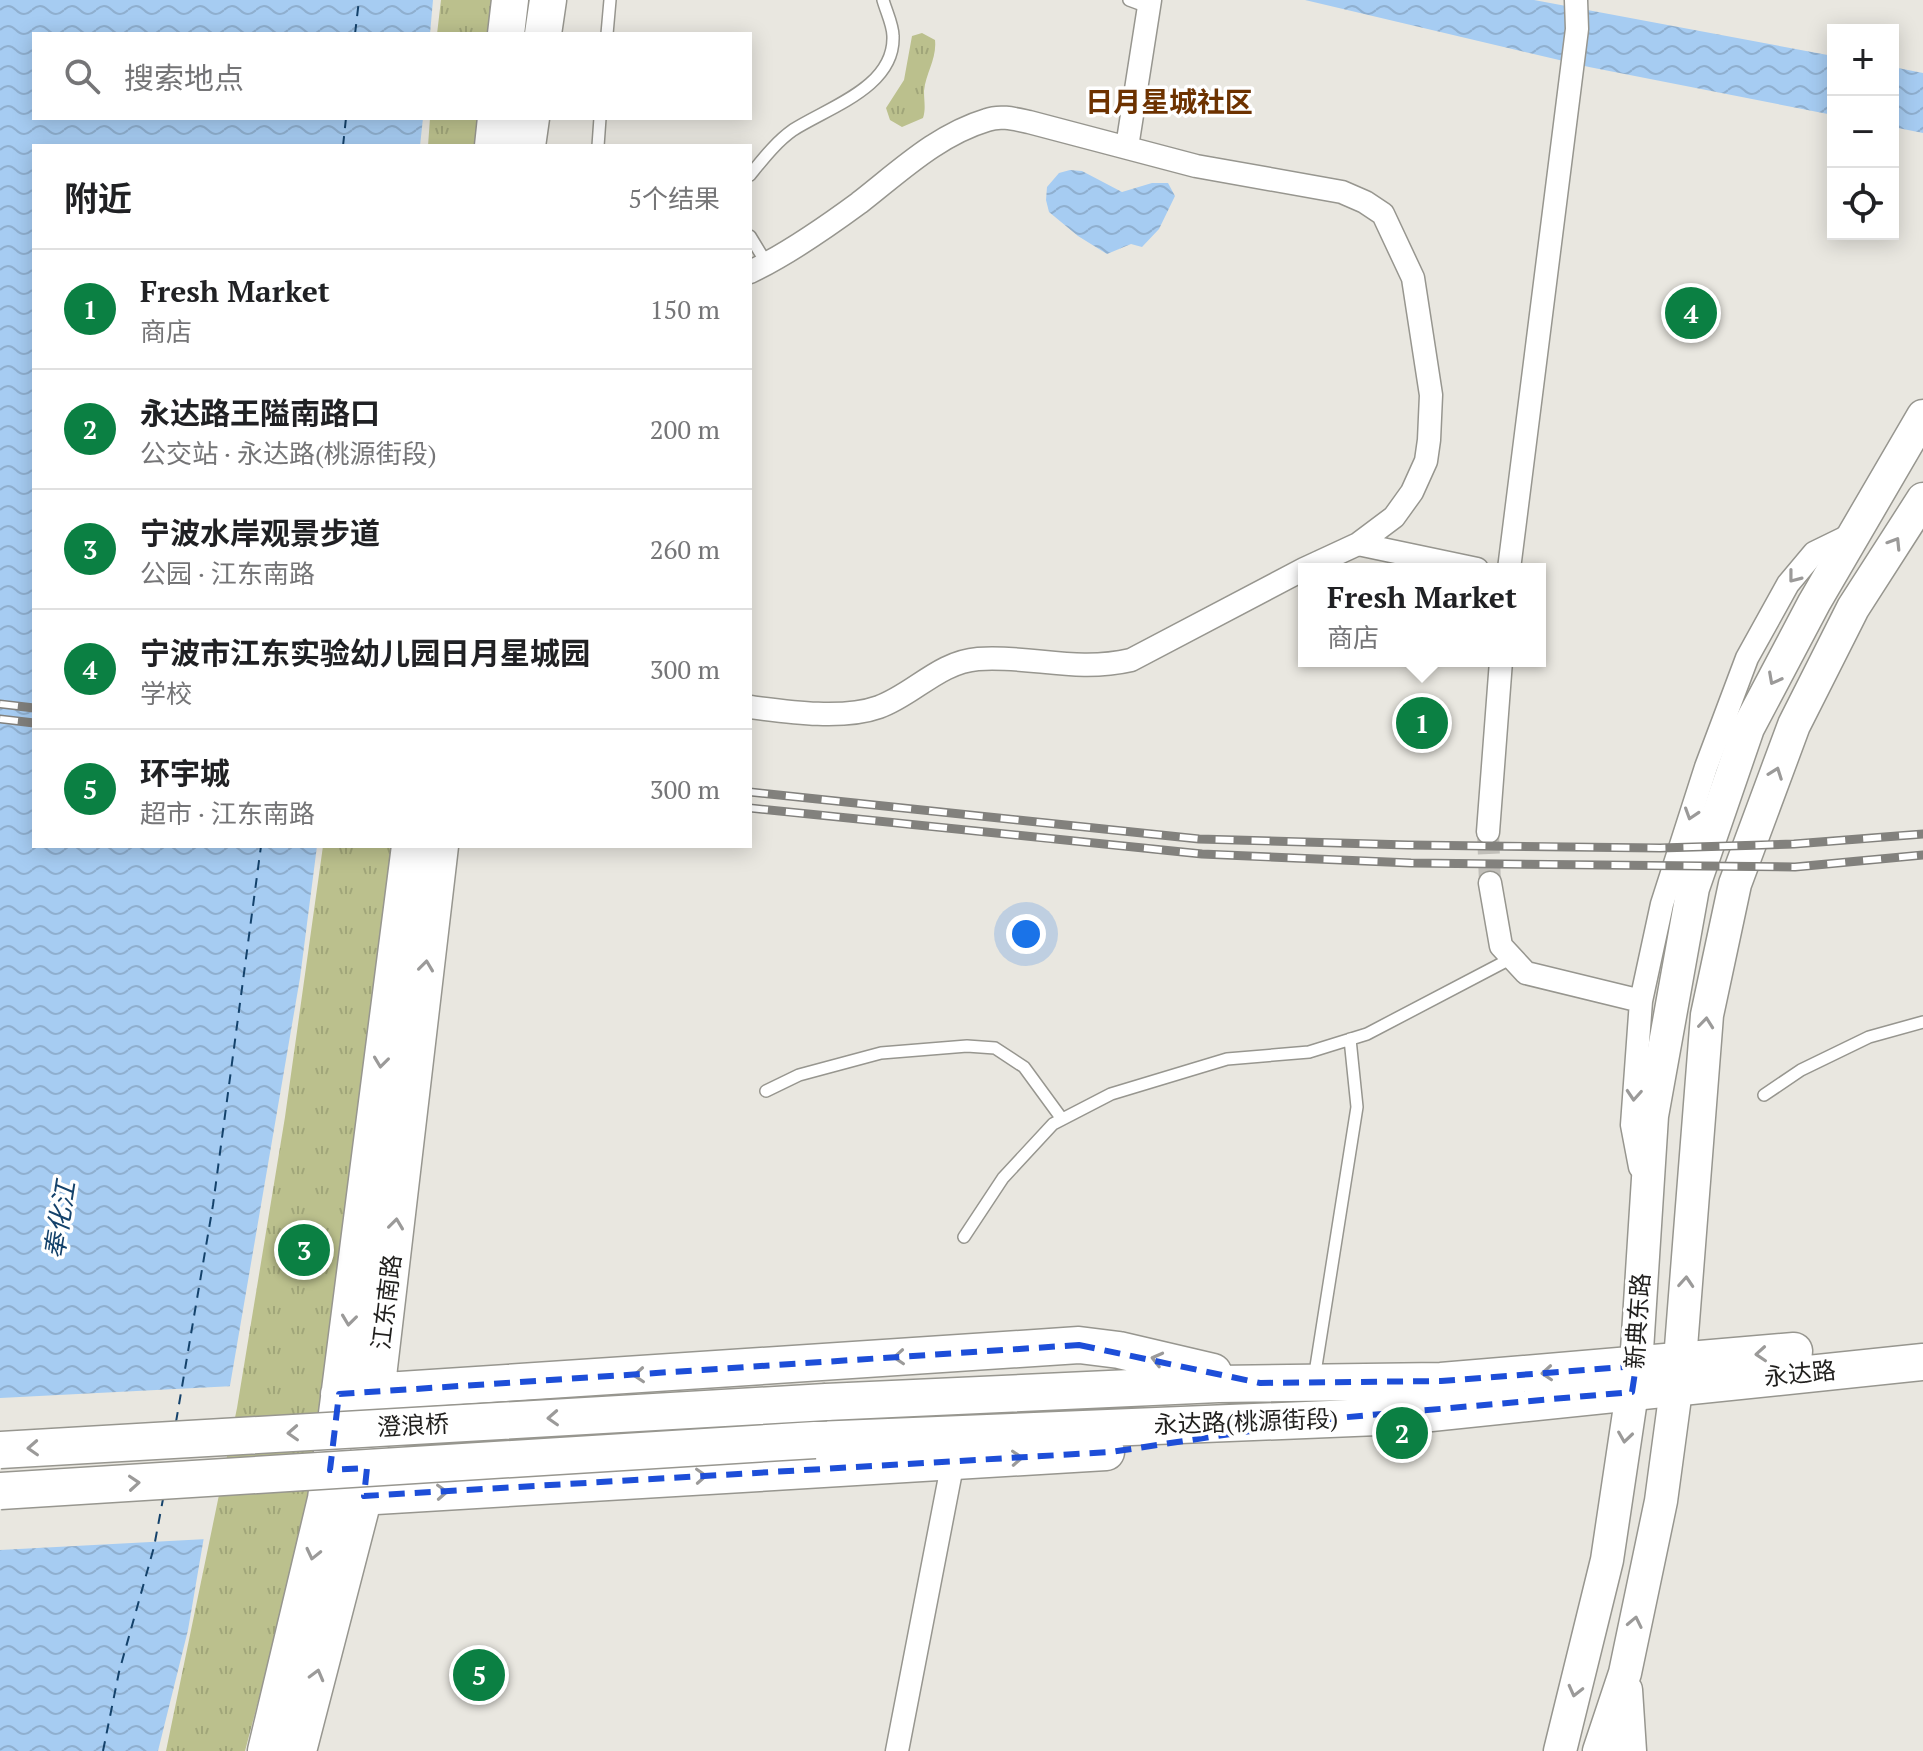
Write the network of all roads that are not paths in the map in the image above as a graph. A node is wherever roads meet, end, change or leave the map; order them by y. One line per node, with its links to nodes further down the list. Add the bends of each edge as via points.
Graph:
1 (510, 0): 7 (main road)
2 (548, 0): 8 (main road)
3 (610, 0): 9 (lane)
4 (883, 0): 17 (lane, via 894,34 882,72 790,132)
5 (1576, 0): 26 (street, via 1577,29)
6 (1142, 2): 16 (street)
7 (506, 32)
8 (543, 32)
9 (607, 32)
10 (496, 120): 13 (main road)
11 (531, 120): 14 (main road)
12 (600, 120): 15 (lane)
13 (493, 144)
14 (527, 144)
15 (598, 144)
16 (1127, 147): 19 (street, via 1029,122 989,118 906,164 848,211); 23 (street, via 1196,166 1342,192 1383,214 1413,278 1431,395 1429,440 1412,492 1394,517)
17 (752, 172)
18 (752, 244): 19 (lane)
19 (758, 268)
20 (1923, 416): 22 (main road, 新典东路)
21 (1923, 499): 45 (main road, 新典东路, one-way to 21, via 1707,1015 1735,884 1794,725 1853,608)
22 (1856, 532): 35 (street, one-way to 35, via 1814,553 1788,584 1747,658 1662,904); 41 (main road, 新典东路, one-way to 41, via 1748,728 1693,888 1652,1116)
23 (1358, 544): 24 (street); 25 (street)
24 (1317, 563)
25 (1448, 563)
26 (1510, 563)
27 (1298, 572): 29 (street, via 1131,660 1079,666 977,659 960,662 880,706 848,714)
28 (1501, 667): 30 (street)
29 (752, 707)
30 (1488, 832)
31 (410, 848): 50 (main road, 江东南路, one-way to 50)
32 (440, 848): 49 (main road, 江东南路, one-way to 32)
33 (1490, 883): 34 (street, via 1501,946)
34 (1512, 958): 35 (street, via 1526,973); 37 (lane)
35 (1641, 1001): 41 (street, one-way to 41, via 1632,1125)
36 (1923, 1022): 39 (lane, via 1869,1037)
37 (1350, 1039): 40 (lane, via 1309,1052 1227,1059 1111,1094); 48 (lane, via 1357,1107)
38 (766, 1091): 40 (lane, via 799,1075 881,1053 995,1048 1024,1067)
39 (1764, 1095)
40 (1062, 1119): 42 (lane, via 1003,1178)
41 (1646, 1197): 46 (main road, 新典东路)
42 (964, 1237)
43 (1923, 1341): 45 (main road, 永达路, one-way to 45)
44 (1923, 1362): 45 (main road, 永达路)
45 (1678, 1374): 46 (main road, 永达路(桃源街段)); 59 (main road, 新典东路, one-way to 45, via 1661,1501)
46 (1634, 1379): 48 (main road, 永达路(桃源街段), one-way to 48); 52 (main road, 永达路(桃源街段), via 1402,1416); 63 (main road, 新典东路, one-way to 63, via 1607,1560)
47 (1260, 1383): 48 (main road, 永达路(桃源街段)); 49 (main road, one-way to 49, via 1079,1345); 51 (main road, 永达路(桃源街段))
48 (1313, 1383)
49 (376, 1392): 50 (main road); 57 (main road, 江东南路)
50 (339, 1394): 58 (main road, 江东南路)
51 (826, 1402): 54 (main road, 澄浪桥, one-way to 54, bridge)
52 (1337, 1418): 53 (main road, 永达路(桃源街段)); 55 (main road, one-way to 52, via 1111,1452)
53 (815, 1440): 56 (main road, 澄浪桥, one-way to 53, bridge)
54 (0, 1450)
55 (953, 1461): 57 (main road, one-way to 55); 62 (street)
56 (0, 1491)
57 (364, 1496): 58 (main road); 61 (main road, 江东南路, one-way to 57)
58 (326, 1499): 60 (main road, 江东南路, one-way to 60)
59 (1625, 1673): 64 (main road, 新典东路); 65 (main road)
60 (266, 1751)
61 (298, 1751)
62 (897, 1751)
63 (1560, 1751)
64 (1599, 1751)
65 (1630, 1751)

